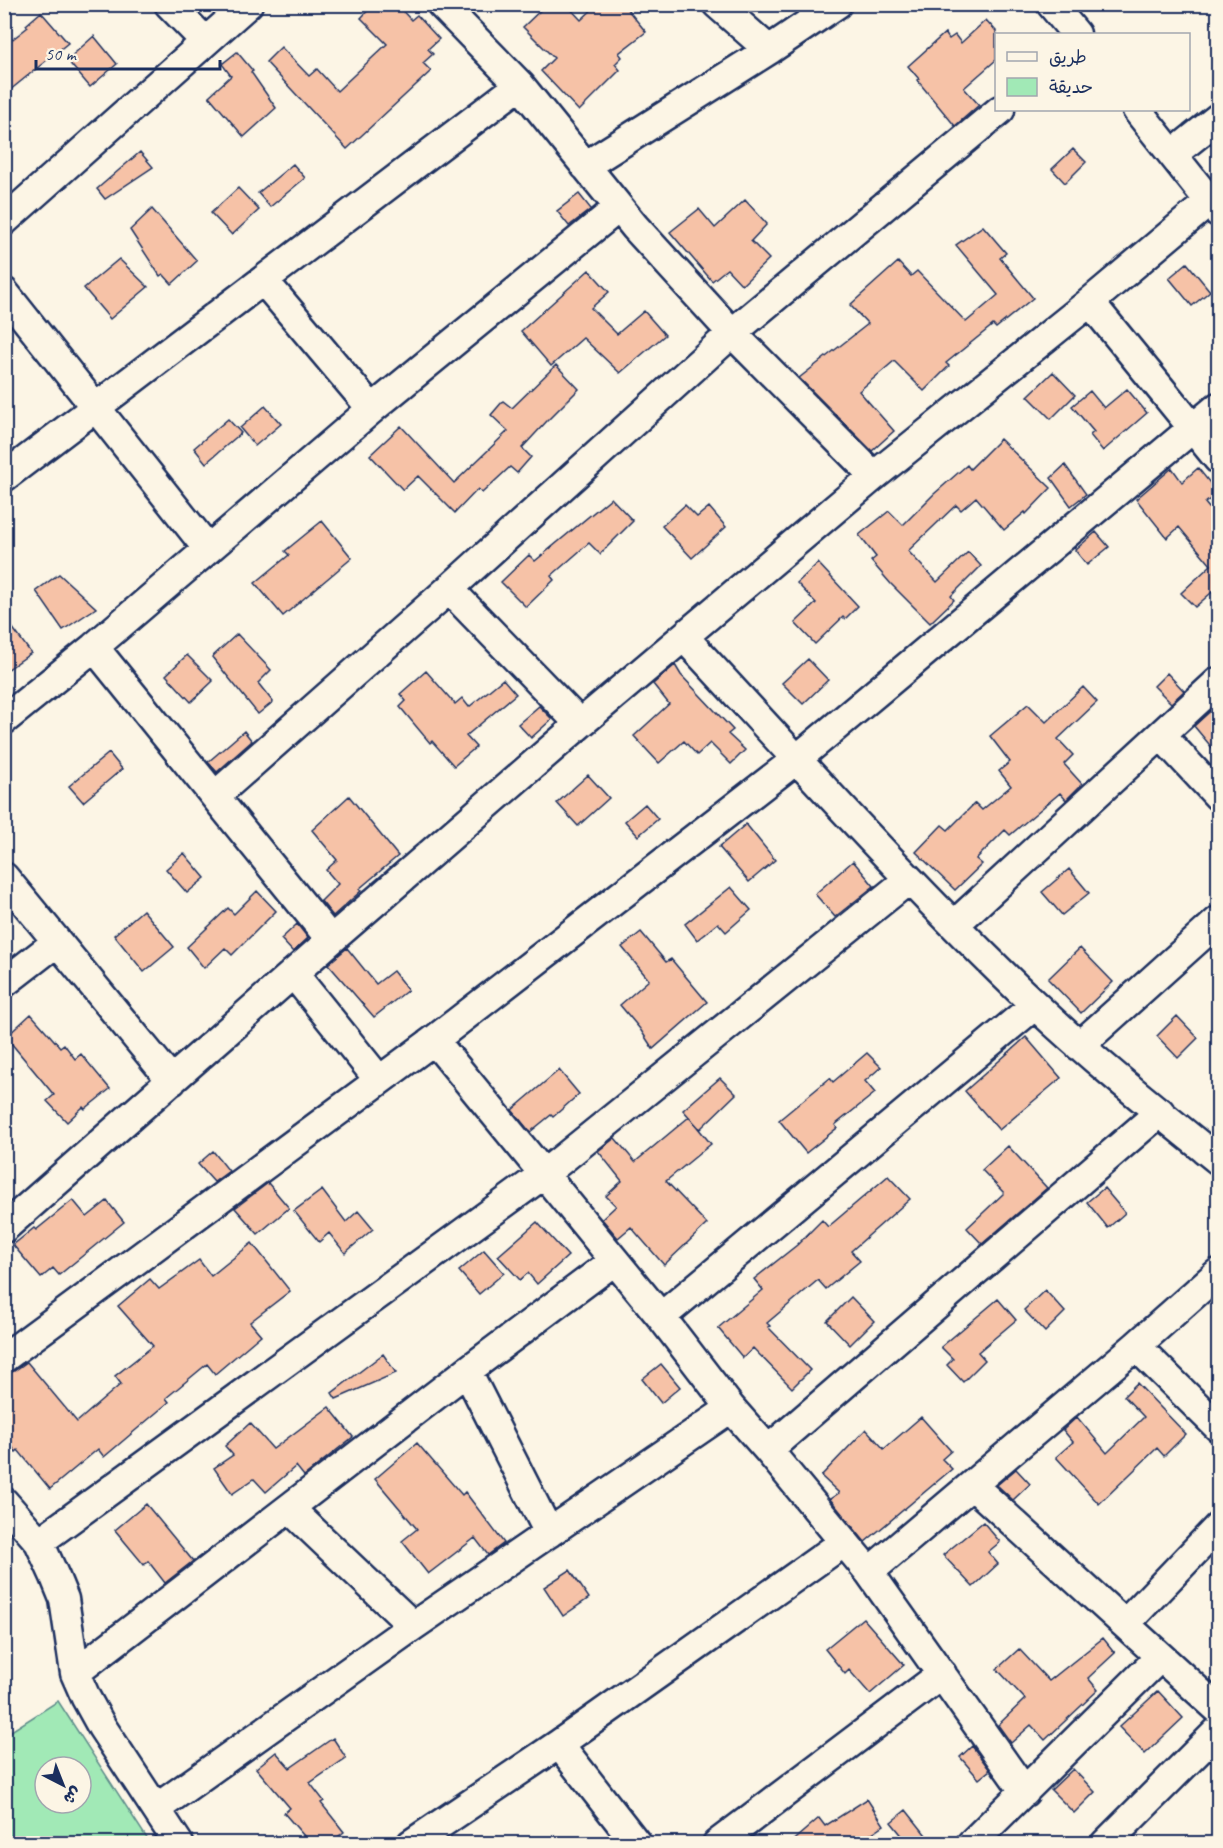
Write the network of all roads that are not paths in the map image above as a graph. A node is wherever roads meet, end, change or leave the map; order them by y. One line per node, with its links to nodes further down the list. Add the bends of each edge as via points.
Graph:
1 (170, 4): 8 (street)
2 (248, 4): 8 (street)
3 (441, 4): 10 (street)
4 (717, 4): 9 (street)
5 (837, 4): 9 (street)
6 (1056, 6): 7 (street)
7 (1075, 33)
8 (206, 41): 18 (street)
9 (769, 50): 15 (street)
10 (520, 85): 15 (street); 19 (street)
11 (999, 111): 22 (street)
12 (1138, 111): 14 (street)
13 (1218, 118): 14 (street)
14 (1173, 154): 16 (street)
15 (585, 166): 17 (street)
16 (1214, 206): 21 (street)
17 (618, 208): 22 (street); 25 (street)
18 (4, 221)
19 (264, 280): 24 (street); 25 (street)
20 (4, 292): 24 (street)
21 (1090, 302): 26 (street); 28 (street)
22 (732, 333): 28 (street); 31 (street)
23 (1218, 407): 26 (street)
24 (95, 408): 29 (street); 30 (street)
25 (372, 409): 30 (street)
26 (1193, 428): 27 (street); 38 (street)
27 (1218, 459)
28 (874, 476): 32 (street)
29 (4, 477)
30 (208, 549): 33 (street)
31 (449, 589): 36 (street); 39 (street)
32 (684, 637): 36 (street); 38 (street)
33 (94, 647): 35 (street); 39 (street)
34 (1218, 682): 37 (street)
35 (4, 720)
36 (580, 724): 45 (street)
37 (1162, 736): 40 (street); 44 (street)
38 (797, 759): 42 (street); 50 (street)
39 (215, 796): 45 (street)
40 (1218, 796)
41 (4, 877): 46 (street)
42 (908, 880): 44 (street); 56 (street)
43 (1218, 921): 51 (street)
44 (954, 925): 49 (street)
45 (331, 940): 47 (street)
46 (57, 942): 48 (street); 53 (street)
47 (293, 973): 52 (street); 53 (street)
48 (4, 983)
49 (1035, 1005): 51 (street); 60 (street)
50 (434, 1040): 52 (street); 56 (street)
51 (1079, 1046): 54 (street)
52 (379, 1080): 62 (street)
53 (172, 1081): 57 (street)
54 (1160, 1112): 55 (street); 66 (street)
55 (1218, 1160)
56 (544, 1174): 58 (street); 72 (street)
57 (4, 1228)
58 (614, 1261): 60 (street); 63 (street)
59 (1218, 1273): 61 (street)
60 (661, 1317): 64 (street)
61 (1136, 1346): 65 (street); 67 (street)
62 (4, 1358)
63 (467, 1371): 69 (street); 71 (street)
64 (731, 1408): 66 (street); 71 (street)
65 (1218, 1427)
66 (768, 1450): 73 (street)
67 (972, 1485): 74 (street); 75 (street)
68 (4, 1502): 72 (street)
69 (290, 1509): 76 (street); 78 (street)
70 (1218, 1527): 75 (street)
71 (549, 1533): 76 (street)
72 (39, 1542): 78 (street, via 64,1599)
73 (843, 1543): 74 (street); 82 (street)
74 (869, 1572): 79 (street)
75 (1126, 1623): 77 (street)
76 (413, 1626): 84 (street)
77 (1160, 1657): 80 (street); 83 (street)
78 (75, 1673): 84 (street, via 102,1727)
79 (942, 1674): 83 (street); 88 (street)
80 (1218, 1709)
81 (1218, 1731): 90 (street)
82 (559, 1744): 86 (street); 87 (street)
83 (1025, 1792): 89 (street)
84 (156, 1808): 85 (street)
85 (178, 1844)
86 (411, 1844)
87 (637, 1844)
88 (717, 1844)
89 (971, 1844)
90 (1106, 1844)

